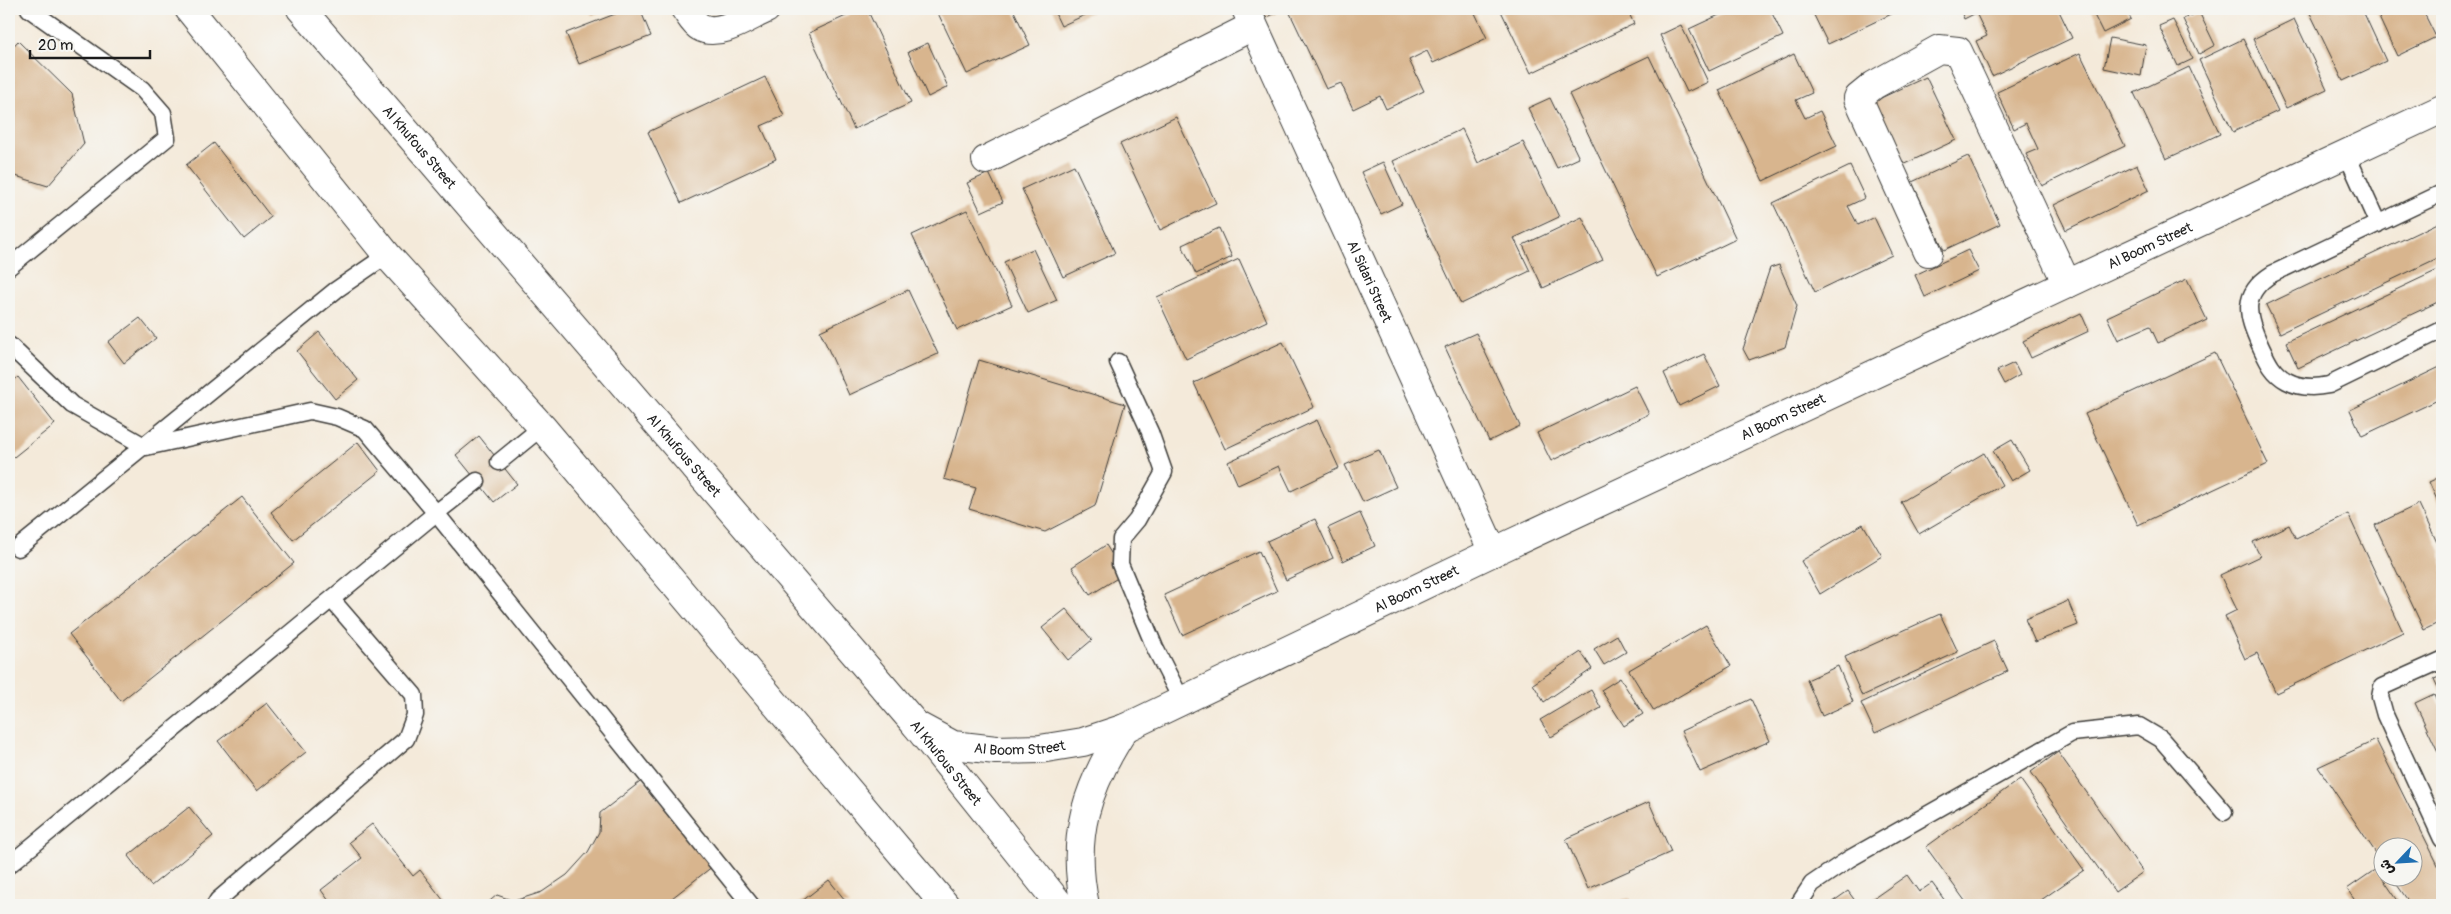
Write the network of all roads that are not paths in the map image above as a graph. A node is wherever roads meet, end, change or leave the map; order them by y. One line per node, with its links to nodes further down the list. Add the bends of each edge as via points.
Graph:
1 (29, 9): 14 (lane, via 142,89 163,113 167,138)
2 (189, 9): 13 (street)
3 (300, 9): 29 (street, Al Khufous Street)
4 (685, 9): 5 (street, via 698,27 710,31 725,28)
5 (766, 9)
6 (1250, 17): 9 (street); 25 (street, Al Sidari Street)
7 (2442, 109): 8 (street, Al Boom Street)
8 (2346, 154): 11 (lane); 15 (street, Al Boom Street)
9 (986, 160)
10 (2442, 193): 11 (lane)
11 (2378, 224): 16 (lane, via 2272,274 2256,287 2248,308 2249,320 2269,366 2288,382 2301,386 2329,385)
12 (1928, 252): 15 (street, via 1858,98 1874,85 1939,49 1958,51)
13 (387, 255): 19 (street); 20 (lane, via 336,290)
14 (9, 267)
15 (2067, 284): 25 (street, Al Boom Street)
16 (2442, 330)
17 (9, 345): 20 (lane, via 72,405)
18 (1118, 362): 28 (lane, via 1150,432 1164,472 1137,520 1121,539 1120,564 1155,648)
19 (542, 427): 21 (lane); 36 (street)
20 (146, 447): 23 (lane, via 310,411 337,417 365,429); 24 (lane)
21 (499, 462)
22 (477, 481): 23 (lane)
23 (436, 513): 26 (lane); 35 (lane)
24 (18, 548)
25 (1494, 552): 28 (street, Al Boom Street)
26 (332, 600): 33 (lane); 34 (lane, via 414,695 415,715 406,739)
27 (2442, 660): 32 (lane, via 2382,687 2380,697 2385,715)
28 (1182, 701): 30 (street, Al Boom Street)
29 (916, 725): 30 (street, Al Boom Street, via 953,744 996,750 1040,749 1083,742); 37 (street, Al Khufous Street)
30 (1125, 728): 38 (street, via 1103,763 1088,801 1080,841 1080,882)
31 (2224, 812): 39 (lane, via 2161,739 2139,726 2072,733 1849,859 1812,884)
32 (2442, 839)
33 (9, 865)
34 (215, 905)
35 (751, 905)
36 (945, 905)
37 (1060, 905)
38 (1085, 905)
39 (1798, 905)

